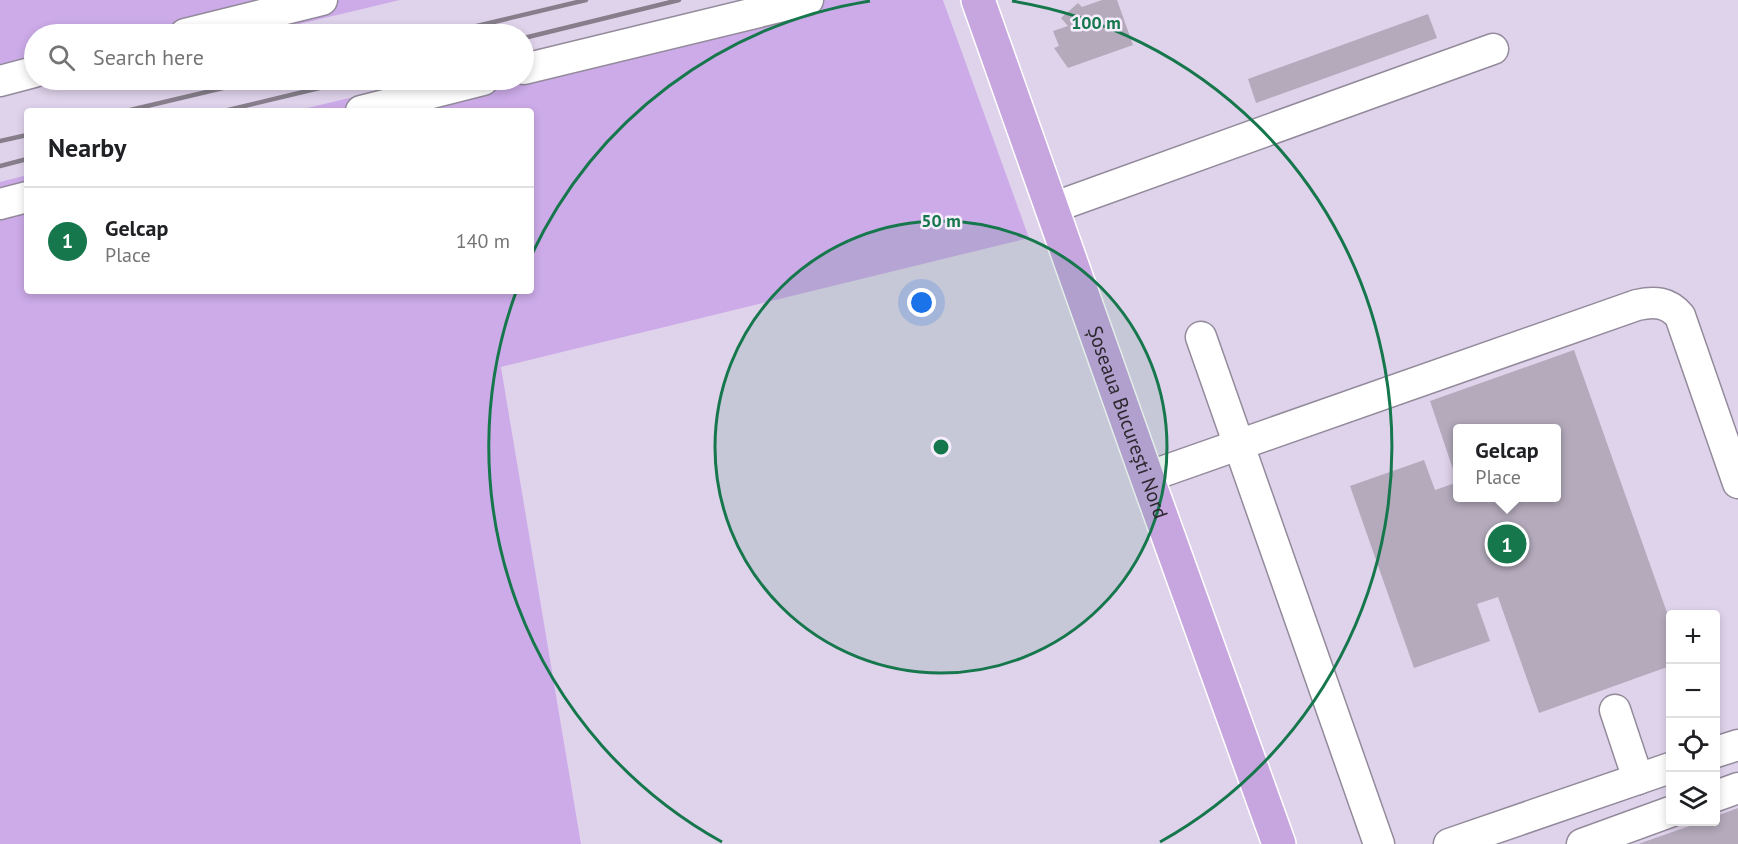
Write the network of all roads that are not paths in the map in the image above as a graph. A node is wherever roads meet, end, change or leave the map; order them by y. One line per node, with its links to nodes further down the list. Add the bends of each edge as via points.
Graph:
1 (322, 0): 4 (street)
2 (808, 0): 6 (street)
3 (978, 0): 13 (main road, Șoseaua București Nord)
4 (225, 24)
5 (1493, 49): 13 (street)
6 (534, 67)
7 (24, 75): 8 (street)
8 (0, 81)
9 (444, 90): 10 (street)
10 (373, 108)
11 (24, 198): 12 (street)
12 (0, 204)
13 (1052, 208): 17 (main road, Șoseaua București Nord)
14 (1201, 337): 16 (street)
15 (1727, 418): 16 (street, via 1680,316 1665,304 1651,302); 18 (street)
16 (1239, 444): 17 (street); 28 (street)
17 (1147, 477): 27 (main road, Șoseaua București Nord)
18 (1738, 483)
19 (1615, 710): 23 (street)
20 (1738, 745): 21 (street)
21 (1720, 751)
22 (1666, 770): 23 (street)
23 (1638, 779): 29 (street)
24 (1738, 788): 25 (street)
25 (1720, 795)
26 (1666, 814): 30 (street)
27 (1279, 844)
28 (1378, 844)
29 (1449, 844)
30 (1582, 844)

